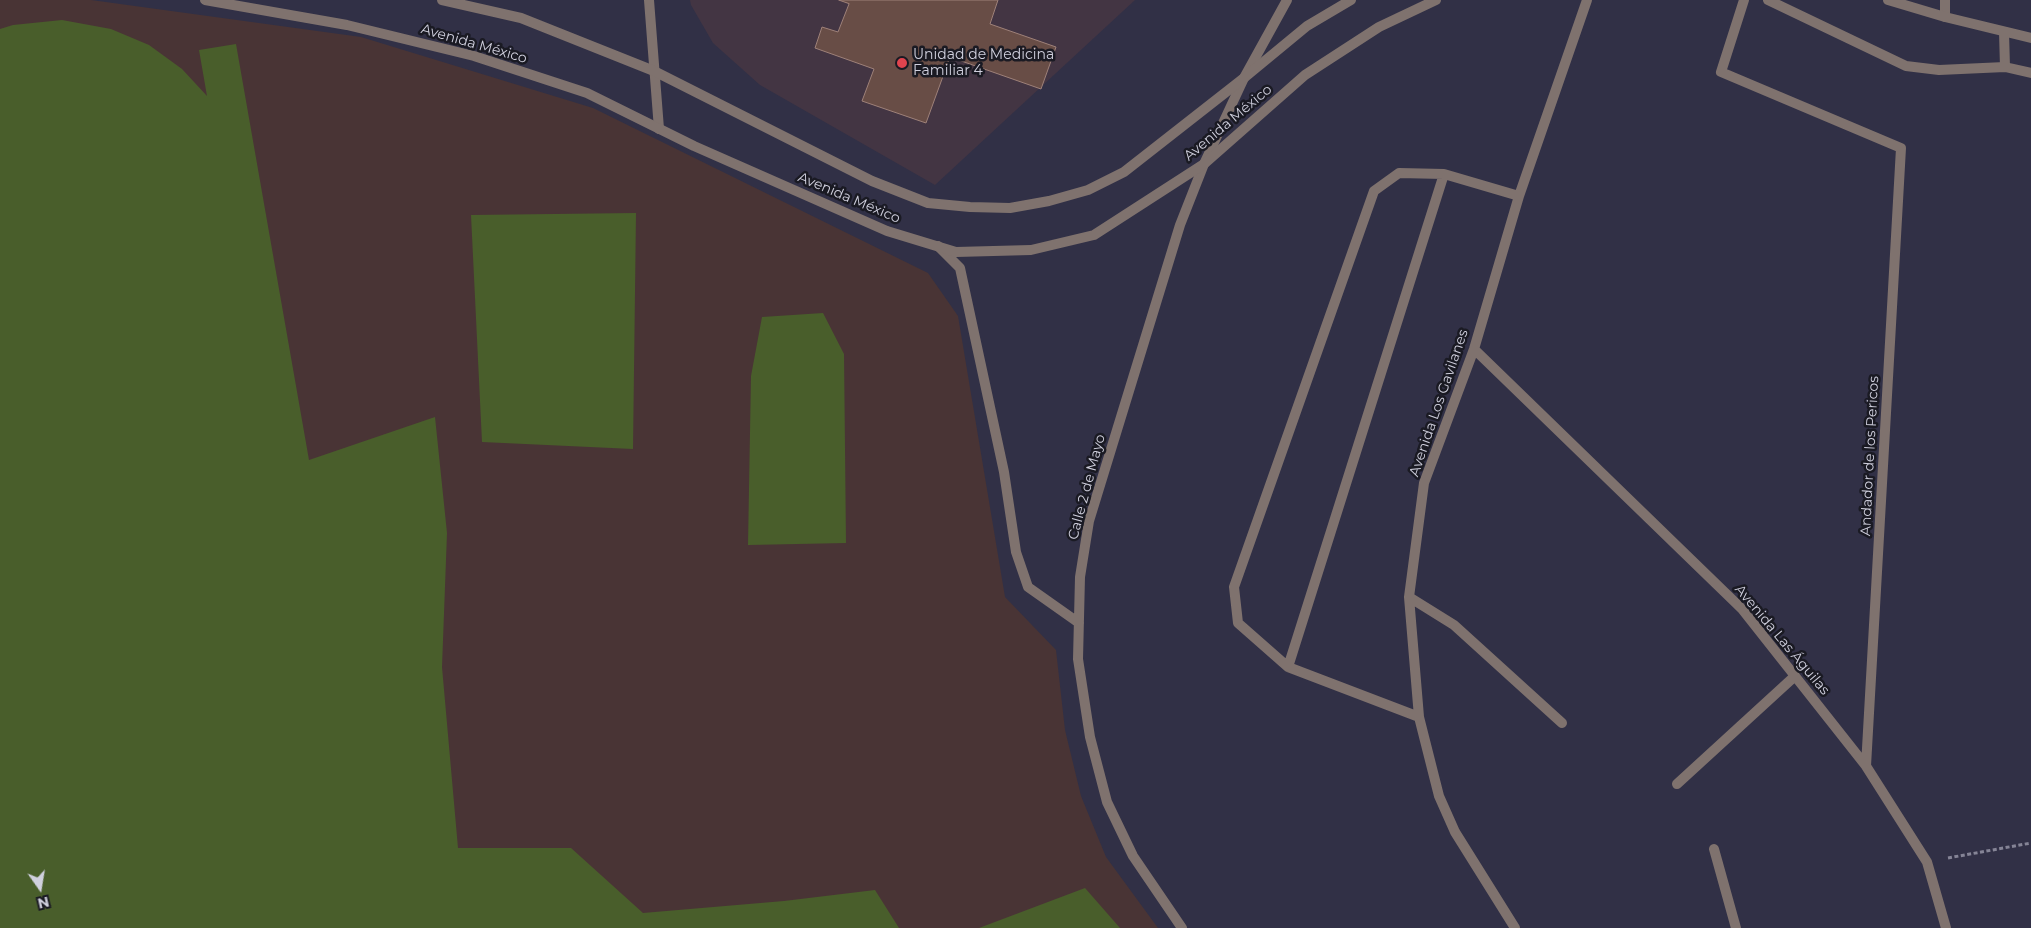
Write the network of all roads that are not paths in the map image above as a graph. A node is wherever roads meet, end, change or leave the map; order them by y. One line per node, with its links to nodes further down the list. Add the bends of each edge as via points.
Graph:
1 (205, 0): 19 (street, Avenida México, via 347,25 474,56 587,92)
2 (442, 0): 16 (street, Avenida México, via 520,18)
3 (649, 0): 16 (street)
4 (1287, 0): 18 (street, Calle 2 de Mayo)
5 (1350, 0): 18 (street, Avenida México, via 1307,26)
6 (1436, 0): 20 (street, Avenida México, via 1379,27 1305,75)
7 (1587, 0): 22 (street, Avenida Los Gavilanes)
8 (1744, 0): 31 (street, Andador de los Pericos, via 1721,72 1901,148)
9 (1768, 0): 15 (street, via 1906,66 1939,70)
10 (1888, 0): 12 (street)
11 (1945, 0): 12 (street)
12 (1945, 17): 13 (street)
13 (2004, 32): 14 (street); 15 (street)
14 (2031, 38)
15 (2005, 67): 17 (street)
16 (654, 71): 18 (street, Avenida México, via 882,185 928,203 1010,208 1088,190 1124,172); 19 (street)
17 (2031, 73)
18 (1244, 78): 20 (street, Calle 2 de Mayo)
19 (659, 129): 23 (street, Avenida México, via 887,231)
20 (1204, 164): 23 (street, Avenida México, via 1094,236 1031,250 956,252); 26 (street, Calle 2 de Mayo, via 1180,225 1089,522 1080,578)
21 (1444, 174): 22 (street); 27 (street); 27 (street, via 1399,173 1374,191 1234,587 1238,623)
22 (1519, 196): 24 (street, Avenida Los Gavilanes)
23 (938, 246): 26 (street, via 960,268 1004,472 1016,552 1028,587)
24 (1474, 349): 25 (street, Avenida Los Gavilanes, via 1424,483); 28 (street, Avenida Las Águilas, via 1742,609)
25 (1409, 597): 29 (street, Avenida Los Gavilanes); 30 (street, via 1454,625)
26 (1079, 623): 34 (street, Calle 2 de Mayo, via 1078,659 1090,737 1107,802 1133,856)
27 (1288, 667): 29 (street)
28 (1796, 676): 31 (street, Avenida Las Águilas); 32 (street)
29 (1419, 717): 35 (street, Avenida Los Gavilanes, via 1439,796 1455,832)
30 (1562, 723)
31 (1866, 766): 37 (street, Avenida Las Águilas, via 1927,862)
32 (1677, 784)
33 (1714, 849): 36 (street)
34 (1182, 928)
35 (1515, 928)
36 (1736, 928)
37 (1946, 928)

